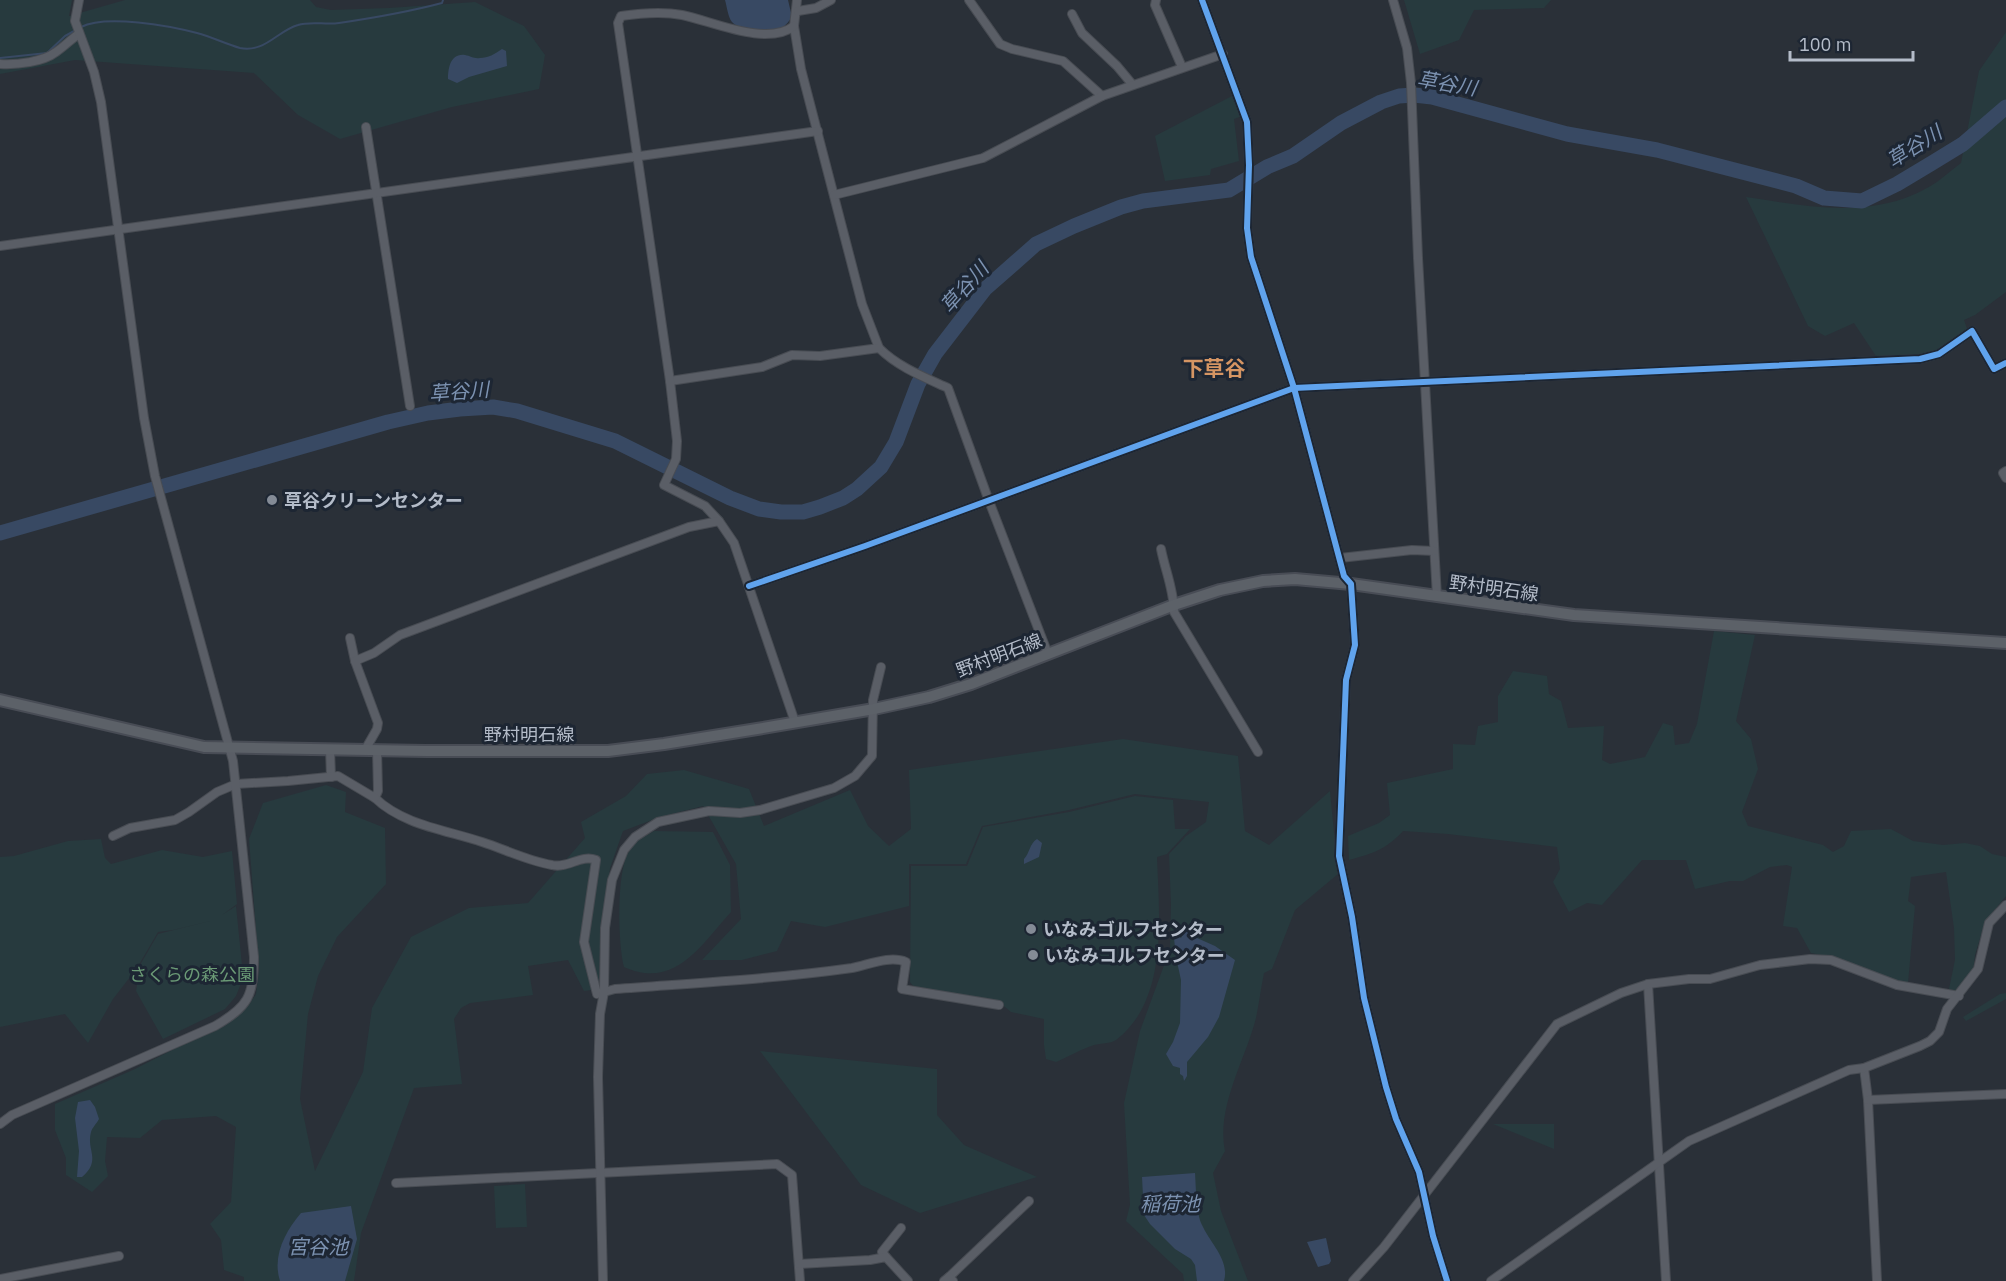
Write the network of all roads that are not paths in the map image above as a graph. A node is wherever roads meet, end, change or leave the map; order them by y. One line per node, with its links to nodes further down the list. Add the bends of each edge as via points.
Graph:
1 (79, 0): 11 (street, via 75,21)
2 (797, 0): 8 (street)
3 (831, 0): 8 (street)
4 (969, 0): 16 (street, via 1000,44 1063,61)
5 (1156, 0): 14 (street)
6 (1202, 0): 12 (street)
7 (1393, 0): 27 (street, via 1407,48 1411,83)
8 (798, 11): 10 (street)
9 (1072, 14): 15 (street, via 1082,33)
10 (794, 26): 18 (street); 19 (street, via 765,33 718,26 680,14 621,16 618,23)
11 (79, 34): 13 (street, via 43,59); 22 (street, via 101,102)
12 (1223, 54): 14 (street); 28 (street, via 1247,122 1247,228 1251,256)
13 (0, 64)
14 (1182, 67): 15 (street)
15 (1132, 84): 16 (street)
16 (1102, 96): 21 (street, via 982,158)
17 (366, 127): 20 (street)
18 (818, 131): 19 (street); 21 (street)
19 (638, 156): 20 (street); 26 (street)
20 (378, 193): 22 (street); 29 (street)
21 (834, 195): 24 (street, via 862,304)
22 (118, 229): 23 (street); 49 (street, via 155,476)
23 (0, 246)
24 (879, 348): 26 (street, via 820,356 792,355 762,367); 32 (street, via 905,368 948,388)
25 (2006, 363): 27 (street, via 1994,369 1972,332 1939,354 1920,359)
26 (670, 381): 33 (street, via 676,459 664,485 705,506)
27 (1425, 381): 28 (street); 35 (street)
28 (1293, 388): 32 (street); 36 (street)
29 (410, 406)
30 (2006, 471): 31 (street)
31 (2006, 478)
32 (989, 501): 38 (street); 43 (street)
33 (719, 521): 38 (street, via 734,543); 44 (street, via 689,527 400,635)
34 (1161, 549): 40 (street)
35 (1434, 551): 36 (street); 39 (street)
36 (1340, 558): 37 (street, via 1344,576)
37 (1351, 584): 39 (main road, 野村明石線); 40 (main road, 野村明石線, via 1295,579 1263,581); 70 (street, via 1355,645 1346,680 1339,856 1364,998 1386,1087)
38 (749, 586): 48 (street)
39 (1437, 597): 42 (main road, 野村明石線, via 1574,615)
40 (1174, 605): 43 (main road, 野村明石線); 53 (street, via 1174,612)
41 (350, 638): 44 (street)
42 (2006, 643)
43 (1048, 654): 47 (main road, 野村明石線, via 971,684)
44 (356, 662): 51 (street, via 378,723)
45 (881, 667): 47 (street)
46 (0, 700): 49 (main road, 野村明石線, via 204,747)
47 (874, 709): 48 (main road, 野村明石線); 60 (street, via 872,756 855,776 841,784 760,810 709,811 658,822 635,837 624,850 612,880 604,928)
48 (795, 722): 52 (main road, 野村明石線, via 608,751)
49 (230, 748): 50 (main road, 野村明石線); 55 (street)
50 (330, 749): 51 (main road, 野村明石線); 54 (street)
51 (364, 750): 52 (main road, 野村明石線)
52 (378, 750): 56 (street)
53 (1258, 752)
54 (331, 777): 55 (street); 56 (street, via 338,776)
55 (236, 784): 57 (street, via 175,820 130,828); 66 (street, via 254,957 248,1000 236,1015 215,1026 12,1115)
56 (375, 798): 60 (street, via 396,813 443,831 554,866 588,857 596,860 584,942 597,994)
57 (113, 836)
58 (2006, 905): 61 (street, via 1989,923 1978,969)
59 (1648, 984): 61 (street, via 1710,979 1760,965 1831,960 1897,985); 67 (street); 70 (street, via 1557,1024)
60 (604, 992): 62 (street, via 796,975 898,959 906,962 902,989); 68 (street, via 598,1077)
61 (1959, 996): 63 (street, via 1947,1009 1939,1032 1930,1041)
62 (999, 1005)
63 (1864, 1068): 65 (street); 67 (street, via 1849,1070 1700,1137)
64 (2006, 1094): 65 (street)
65 (1868, 1100): 85 (street)
66 (0, 1124)
67 (1660, 1162): 83 (street); 84 (street)
68 (601, 1172): 69 (street); 75 (street, via 777,1164 792,1175); 78 (street)
69 (396, 1183)
70 (1424, 1194): 81 (street); 82 (street)
71 (1029, 1201): 77 (street)
72 (901, 1228): 74 (street, via 882,1252)
73 (120, 1256): 76 (street)
74 (886, 1257): 75 (street); 80 (street)
75 (800, 1264): 79 (street)
76 (1, 1277)
77 (949, 1280)
78 (603, 1281)
79 (800, 1281)
80 (908, 1281)
81 (1353, 1281)
82 (1447, 1281)
83 (1491, 1281)
84 (1666, 1281)
85 (1877, 1281)

